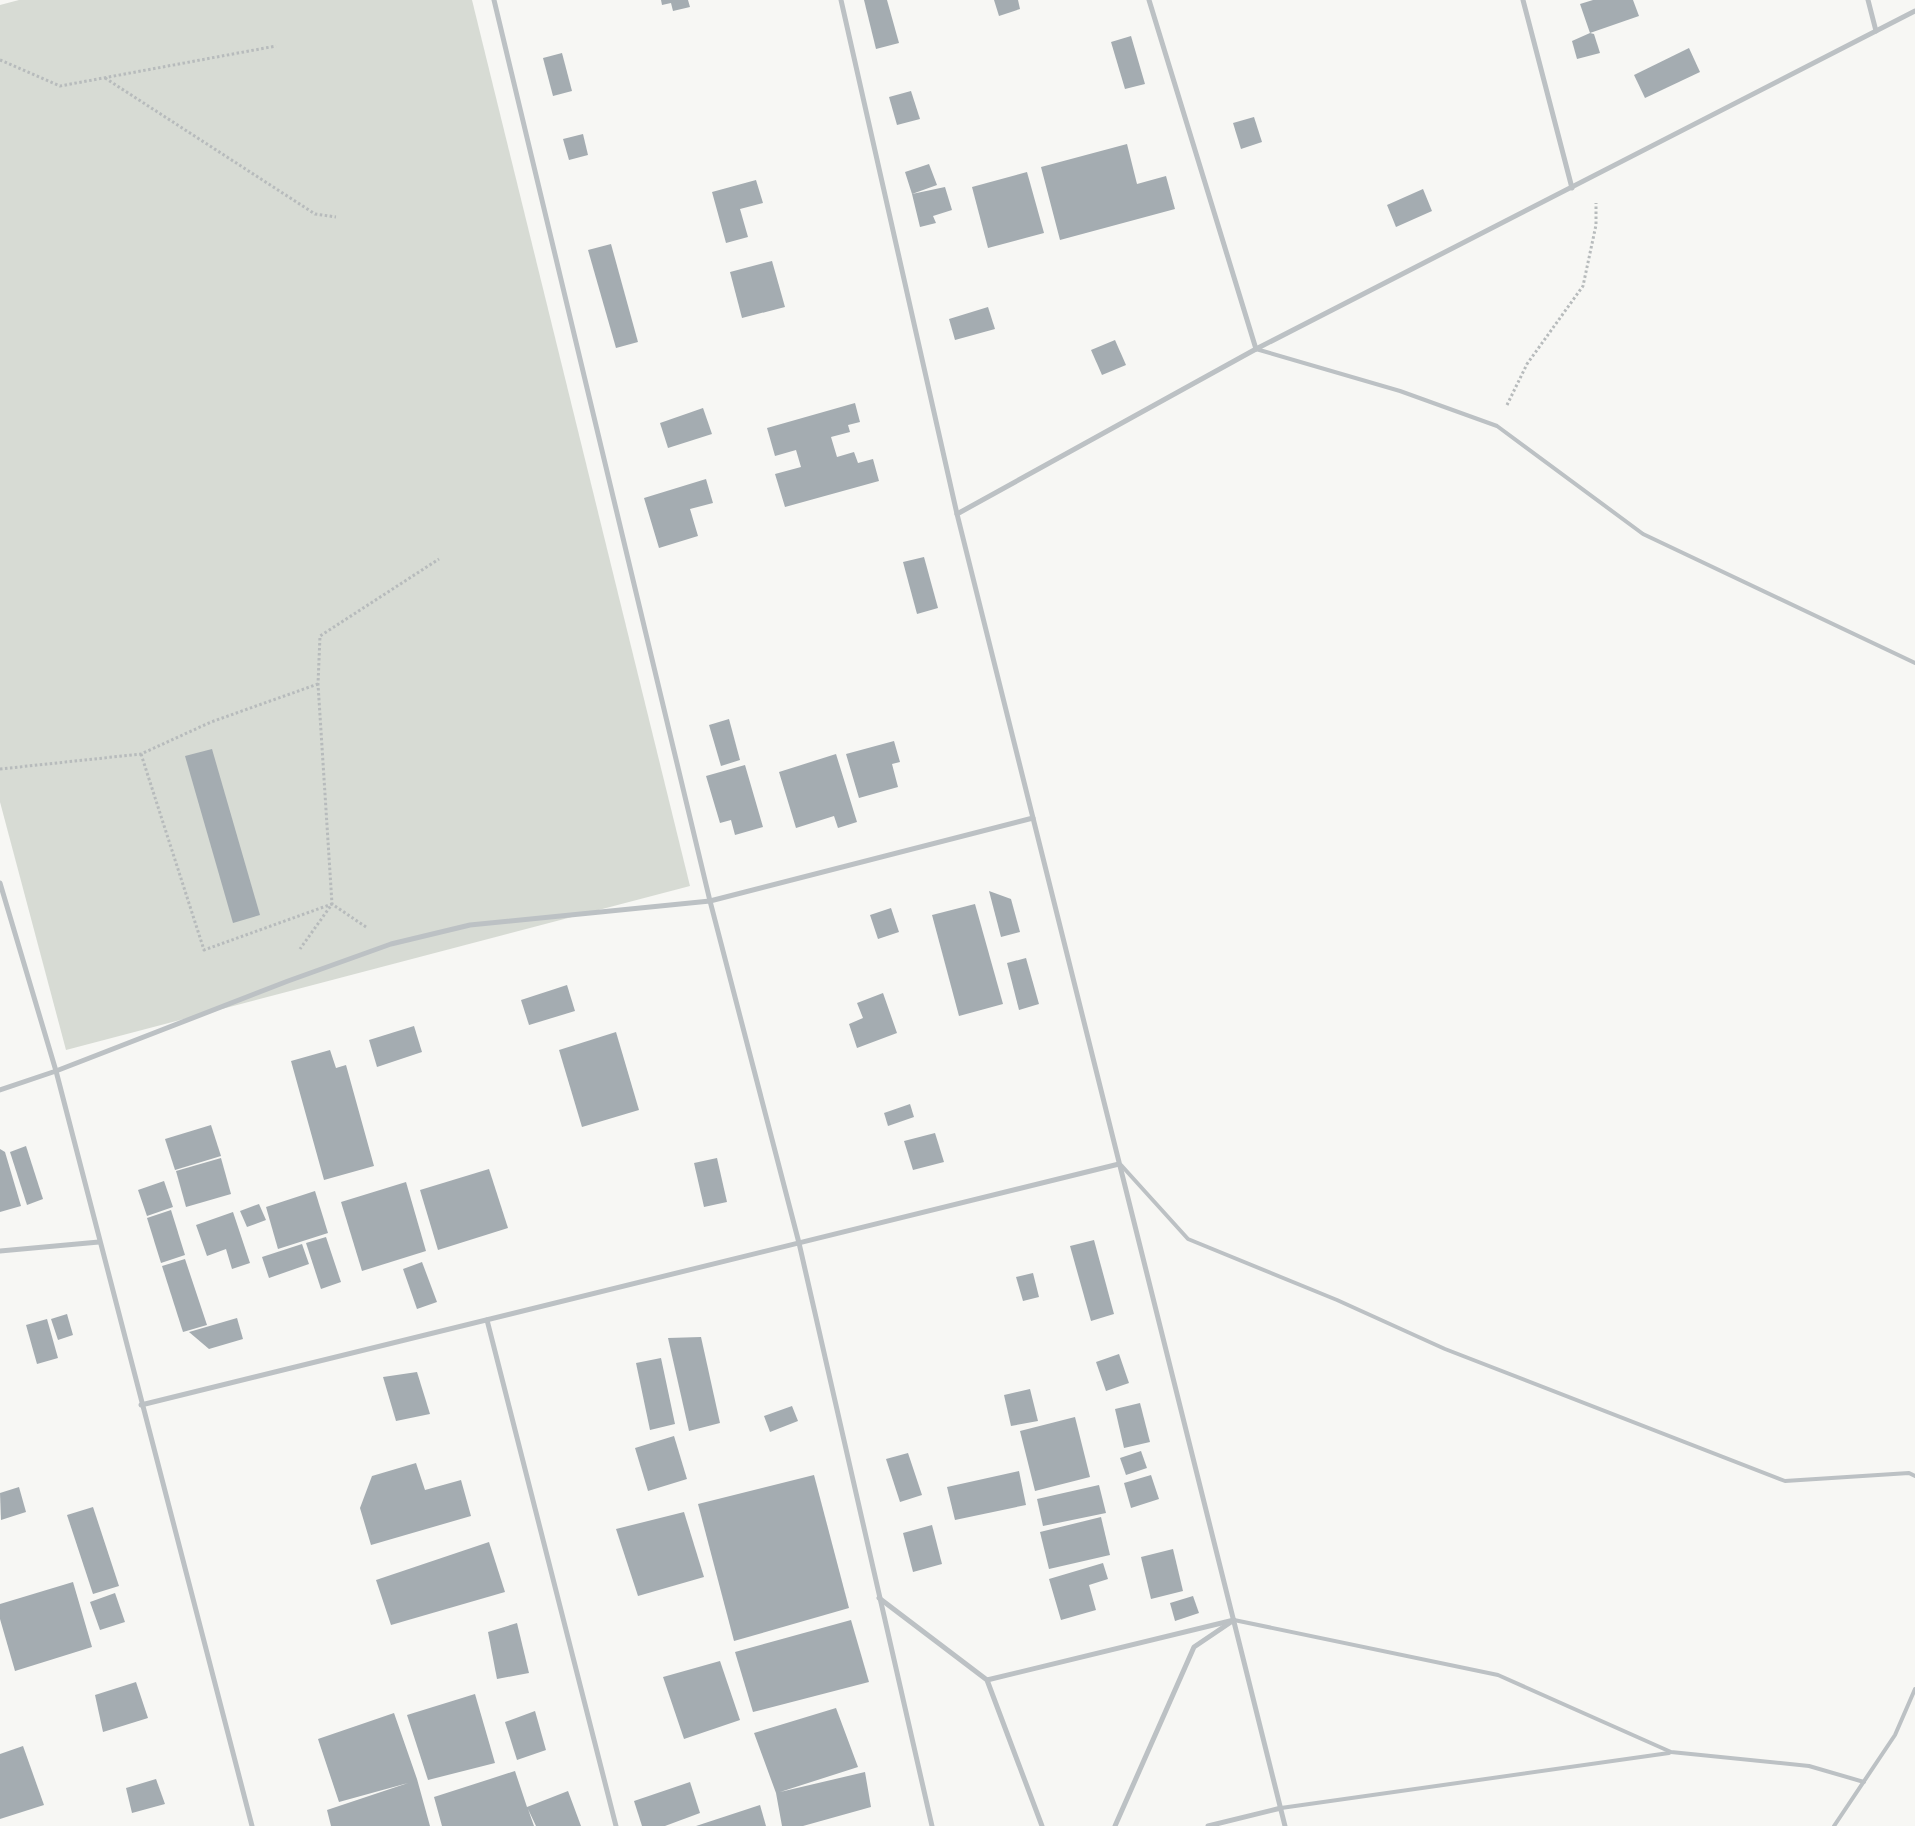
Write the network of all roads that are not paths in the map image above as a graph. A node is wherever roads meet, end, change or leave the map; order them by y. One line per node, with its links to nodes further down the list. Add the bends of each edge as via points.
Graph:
1 (494, 0): 14 (street)
2 (841, 0): 10 (street)
3 (1149, 0): 9 (street)
4 (1523, 0): 8 (street)
5 (1868, 0): 7 (street)
6 (1915, 12): 7 (street)
7 (1876, 31): 8 (street)
8 (1572, 188): 9 (street)
9 (1256, 350): 10 (street); 11 (lane, via 1400,391 1497,426 1643,534)
10 (957, 514): 12 (street)
11 (1915, 663)
12 (1033, 818): 14 (street); 17 (street)
13 (0, 883): 15 (street)
14 (710, 901): 15 (street, via 470,924 391,944); 19 (street)
15 (56, 1071): 16 (street); 18 (street)
16 (0, 1090)
17 (1119, 1164): 19 (street); 23 (lane, via 1188,1238 1445,1349 1785,1481 1909,1473); 25 (street)
18 (99, 1242): 20 (street); 22 (street)
19 (799, 1244): 21 (street); 24 (street)
20 (0, 1251)
21 (487, 1320): 22 (street); 32 (street)
22 (142, 1405): 31 (street)
23 (1915, 1476)
24 (880, 1598): 26 (street); 33 (street)
25 (1234, 1620): 26 (street); 28 (lane, via 1498,1675); 30 (street); 35 (street, via 1194,1647)
26 (987, 1680): 34 (street)
27 (1915, 1689): 29 (lane, via 1895,1735)
28 (1671, 1752): 29 (lane, via 1809,1766); 30 (lane)
29 (1864, 1782): 38 (lane)
30 (1281, 1808): 36 (street); 37 (street)
31 (252, 1826)
32 (616, 1826)
33 (932, 1826)
34 (1042, 1826)
35 (1114, 1826)
36 (1208, 1826)
37 (1285, 1826)
38 (1834, 1826)

